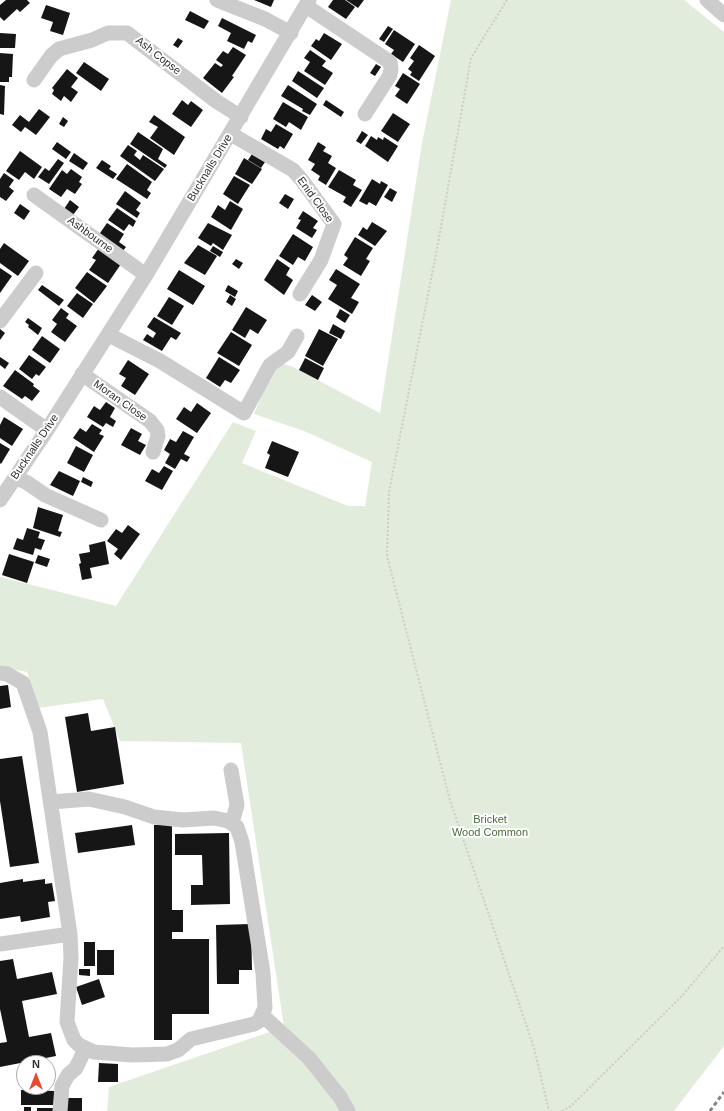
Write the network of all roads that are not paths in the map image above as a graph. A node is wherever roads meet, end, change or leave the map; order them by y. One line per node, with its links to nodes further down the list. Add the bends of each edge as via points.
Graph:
1 (217, 0): 5 (street)
2 (707, 0): 4 (street)
3 (308, 3): 5 (street, Bucknalls Drive); 7 (street, via 391,64 390,75)
4 (724, 15)
5 (291, 32): 8 (street, Bucknalls Drive)
6 (34, 80): 8 (street, Ash Copse, via 51,56 59,50 108,33 127,33)
7 (365, 114)
8 (240, 117): 9 (street, Bucknalls Drive)
9 (230, 134): 12 (street, Bucknalls Drive); 13 (street, Enid Close, via 293,170 334,224 321,260)
10 (34, 195): 12 (street, Ashbourne)
11 (36, 274): 14 (street)
12 (146, 275): 15 (street, Bucknalls Drive)
13 (300, 294)
14 (0, 321)
15 (109, 334): 16 (street, via 160,361 244,413 270,365 288,352); 17 (street, Bucknalls Drive)
16 (297, 336)
17 (82, 374): 19 (street, Bucknalls Drive); 20 (street, Moran Close, via 150,421 158,436)
18 (0, 397): 19 (street)
19 (47, 430): 21 (street, Bucknalls Drive)
20 (153, 452)
21 (15, 478): 22 (street, Bucknalls Drive); 23 (street, via 45,495)
22 (0, 500)
23 (101, 520)
24 (0, 673): 26 (street, via 8,674 23,683 40,732)
25 (231, 770): 27 (street, via 237,805)
26 (51, 802): 27 (street, via 89,799 154,817 183,820 214,818); 28 (street)
27 (232, 823): 30 (street, via 237,827 242,842 263,973 265,1008)
28 (70, 934): 29 (street); 31 (street, via 67,1022 74,1040)
29 (0, 944)
30 (262, 1015): 31 (street, via 254,1024 191,1039 178,1050 167,1054 105,1053); 33 (street, via 309,1058)
31 (85, 1049): 32 (street, via 76,1068 68,1075 62,1086)
32 (60, 1111)
33 (348, 1111)

